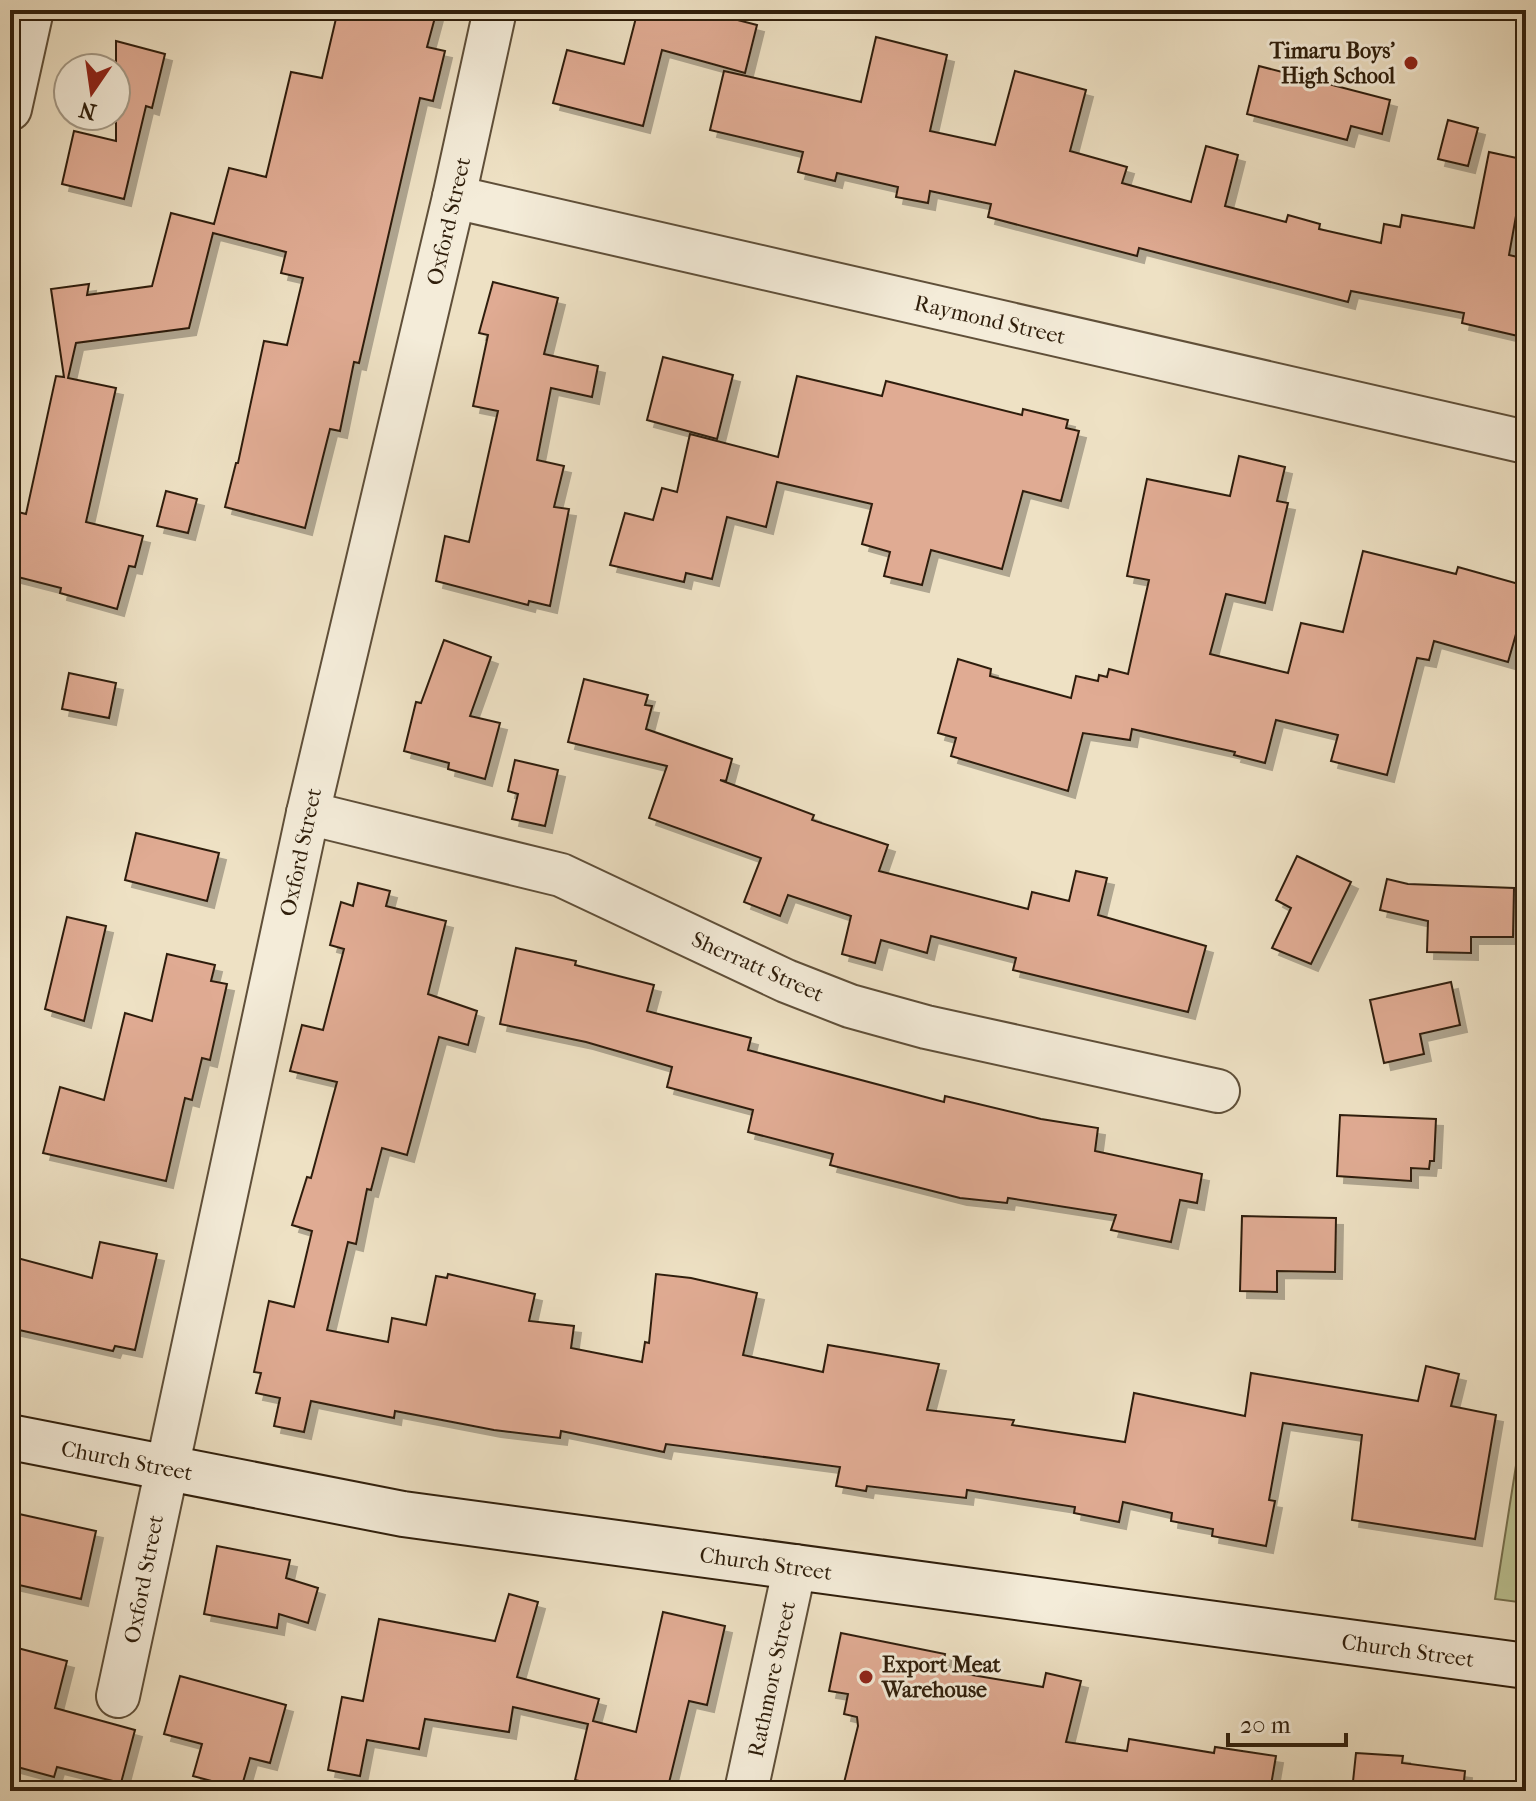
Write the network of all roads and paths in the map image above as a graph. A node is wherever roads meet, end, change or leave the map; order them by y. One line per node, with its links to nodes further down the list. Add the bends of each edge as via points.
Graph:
1 (32, 10): 3 (street)
2 (495, 10): 4 (street, Oxford Street)
3 (10, 109)
4 (454, 197): 5 (street, Raymond Street); 6 (street, Oxford Street)
5 (1526, 442)
6 (308, 813): 7 (street, Sherratt Street, via 561,875 850,1006); 9 (street, Oxford Street)
7 (1218, 1091)
8 (10, 1437): 9 (street, Church Street)
9 (166, 1468): 10 (street, Church Street, via 403,1514); 12 (street, Oxford Street)
10 (795, 1566): 11 (street, Church Street); 13 (street, Rathmore Street)
11 (1526, 1666)
12 (118, 1696)
13 (746, 1791)

